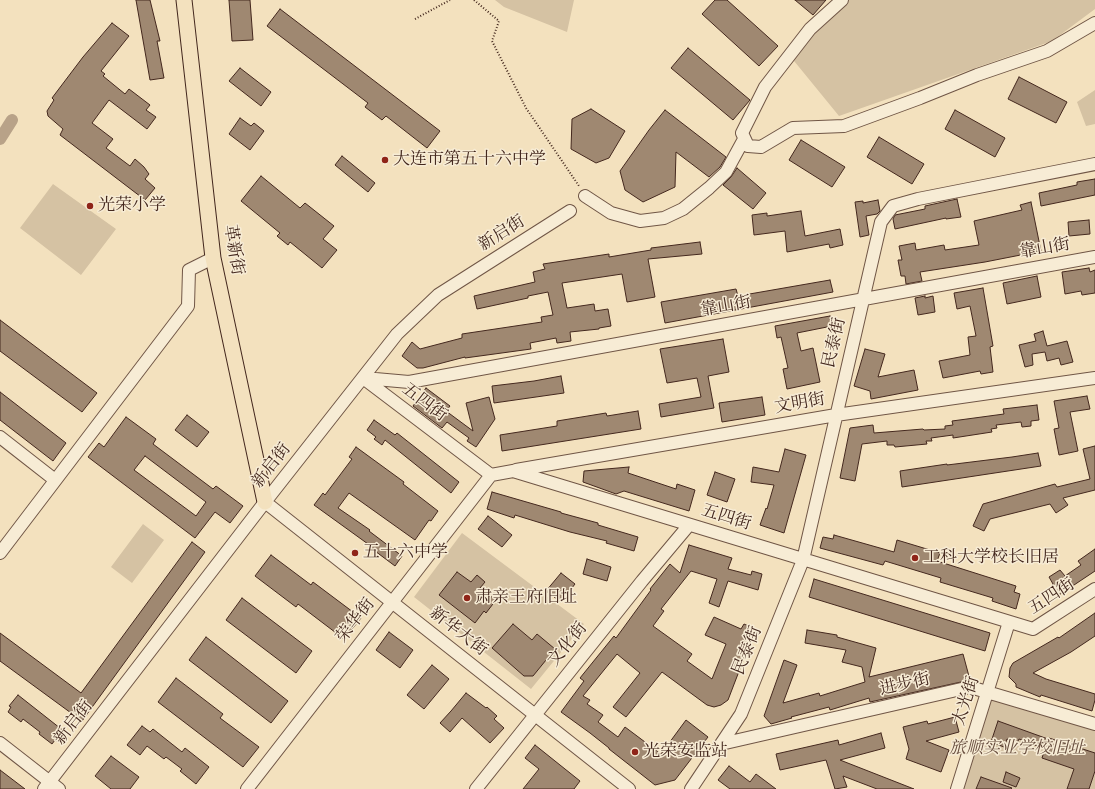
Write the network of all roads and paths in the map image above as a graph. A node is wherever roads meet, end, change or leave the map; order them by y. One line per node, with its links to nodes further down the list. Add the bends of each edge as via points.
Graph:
1 (184, 0): 12 (main road, 革新街)
2 (450, 0): 5 (path)
3 (474, 0): 9 (path, via 499,21 492,41 526,108)
4 (842, 0): 7 (street, via 810,29 765,87 742,133)
5 (415, 19)
6 (1095, 23): 7 (street, via 1047,51 844,126 793,128 761,147 748,146)
7 (744, 139): 9 (street, via 726,172 710,188 683,209 664,218 640,221 611,213)
8 (1095, 164): 13 (street, 民泰街, via 893,206 881,222)
9 (585, 196)
10 (570, 211): 14 (street, 新启街, via 438,295 397,334)
11 (1095, 257): 13 (street, 靠山街)
12 (214, 258): 20 (street, via 189,270 188,306); 21 (main road, 革新街)
13 (863, 299): 14 (street, 靠山街, via 409,382); 16 (street, 民泰街)
14 (363, 378): 19 (street, 五四街); 21 (street, 新启街)
15 (1095, 378): 16 (street, 文明街)
16 (836, 415): 18 (street, 文明街); 24 (street, 民泰街)
17 (0, 437): 20 (street)
18 (512, 471): 19 (street, 五四街); 22 (street, 五四街)
19 (491, 475): 26 (street, 荣华街)
20 (55, 480): 23 (street)
21 (265, 502): 26 (street, 新华大街); 33 (street, 新启街)
22 (689, 525): 24 (street, 五四街); 29 (street, 文化街)
23 (0, 553)
24 (803, 560): 27 (street, 五四街); 32 (street, 民泰街, via 741,714)
25 (1095, 589): 27 (street, 五四街, via 1033,629)
26 (392, 602): 29 (street, 新华大街); 34 (street, 荣华街)
27 (1009, 622): 28 (street, 太光街)
28 (987, 692): 30 (street, 进步街); 32 (street, 进步街, via 970,687); 38 (street, 太光街)
29 (535, 714): 35 (street, 文化街); 36 (street, 新华大街)
30 (1095, 724)
31 (0, 743): 33 (street)
32 (721, 744): 37 (street, 民泰街)
33 (51, 787)
34 (247, 789)
35 (476, 789)
36 (629, 789)
37 (691, 789)
38 (957, 789)

